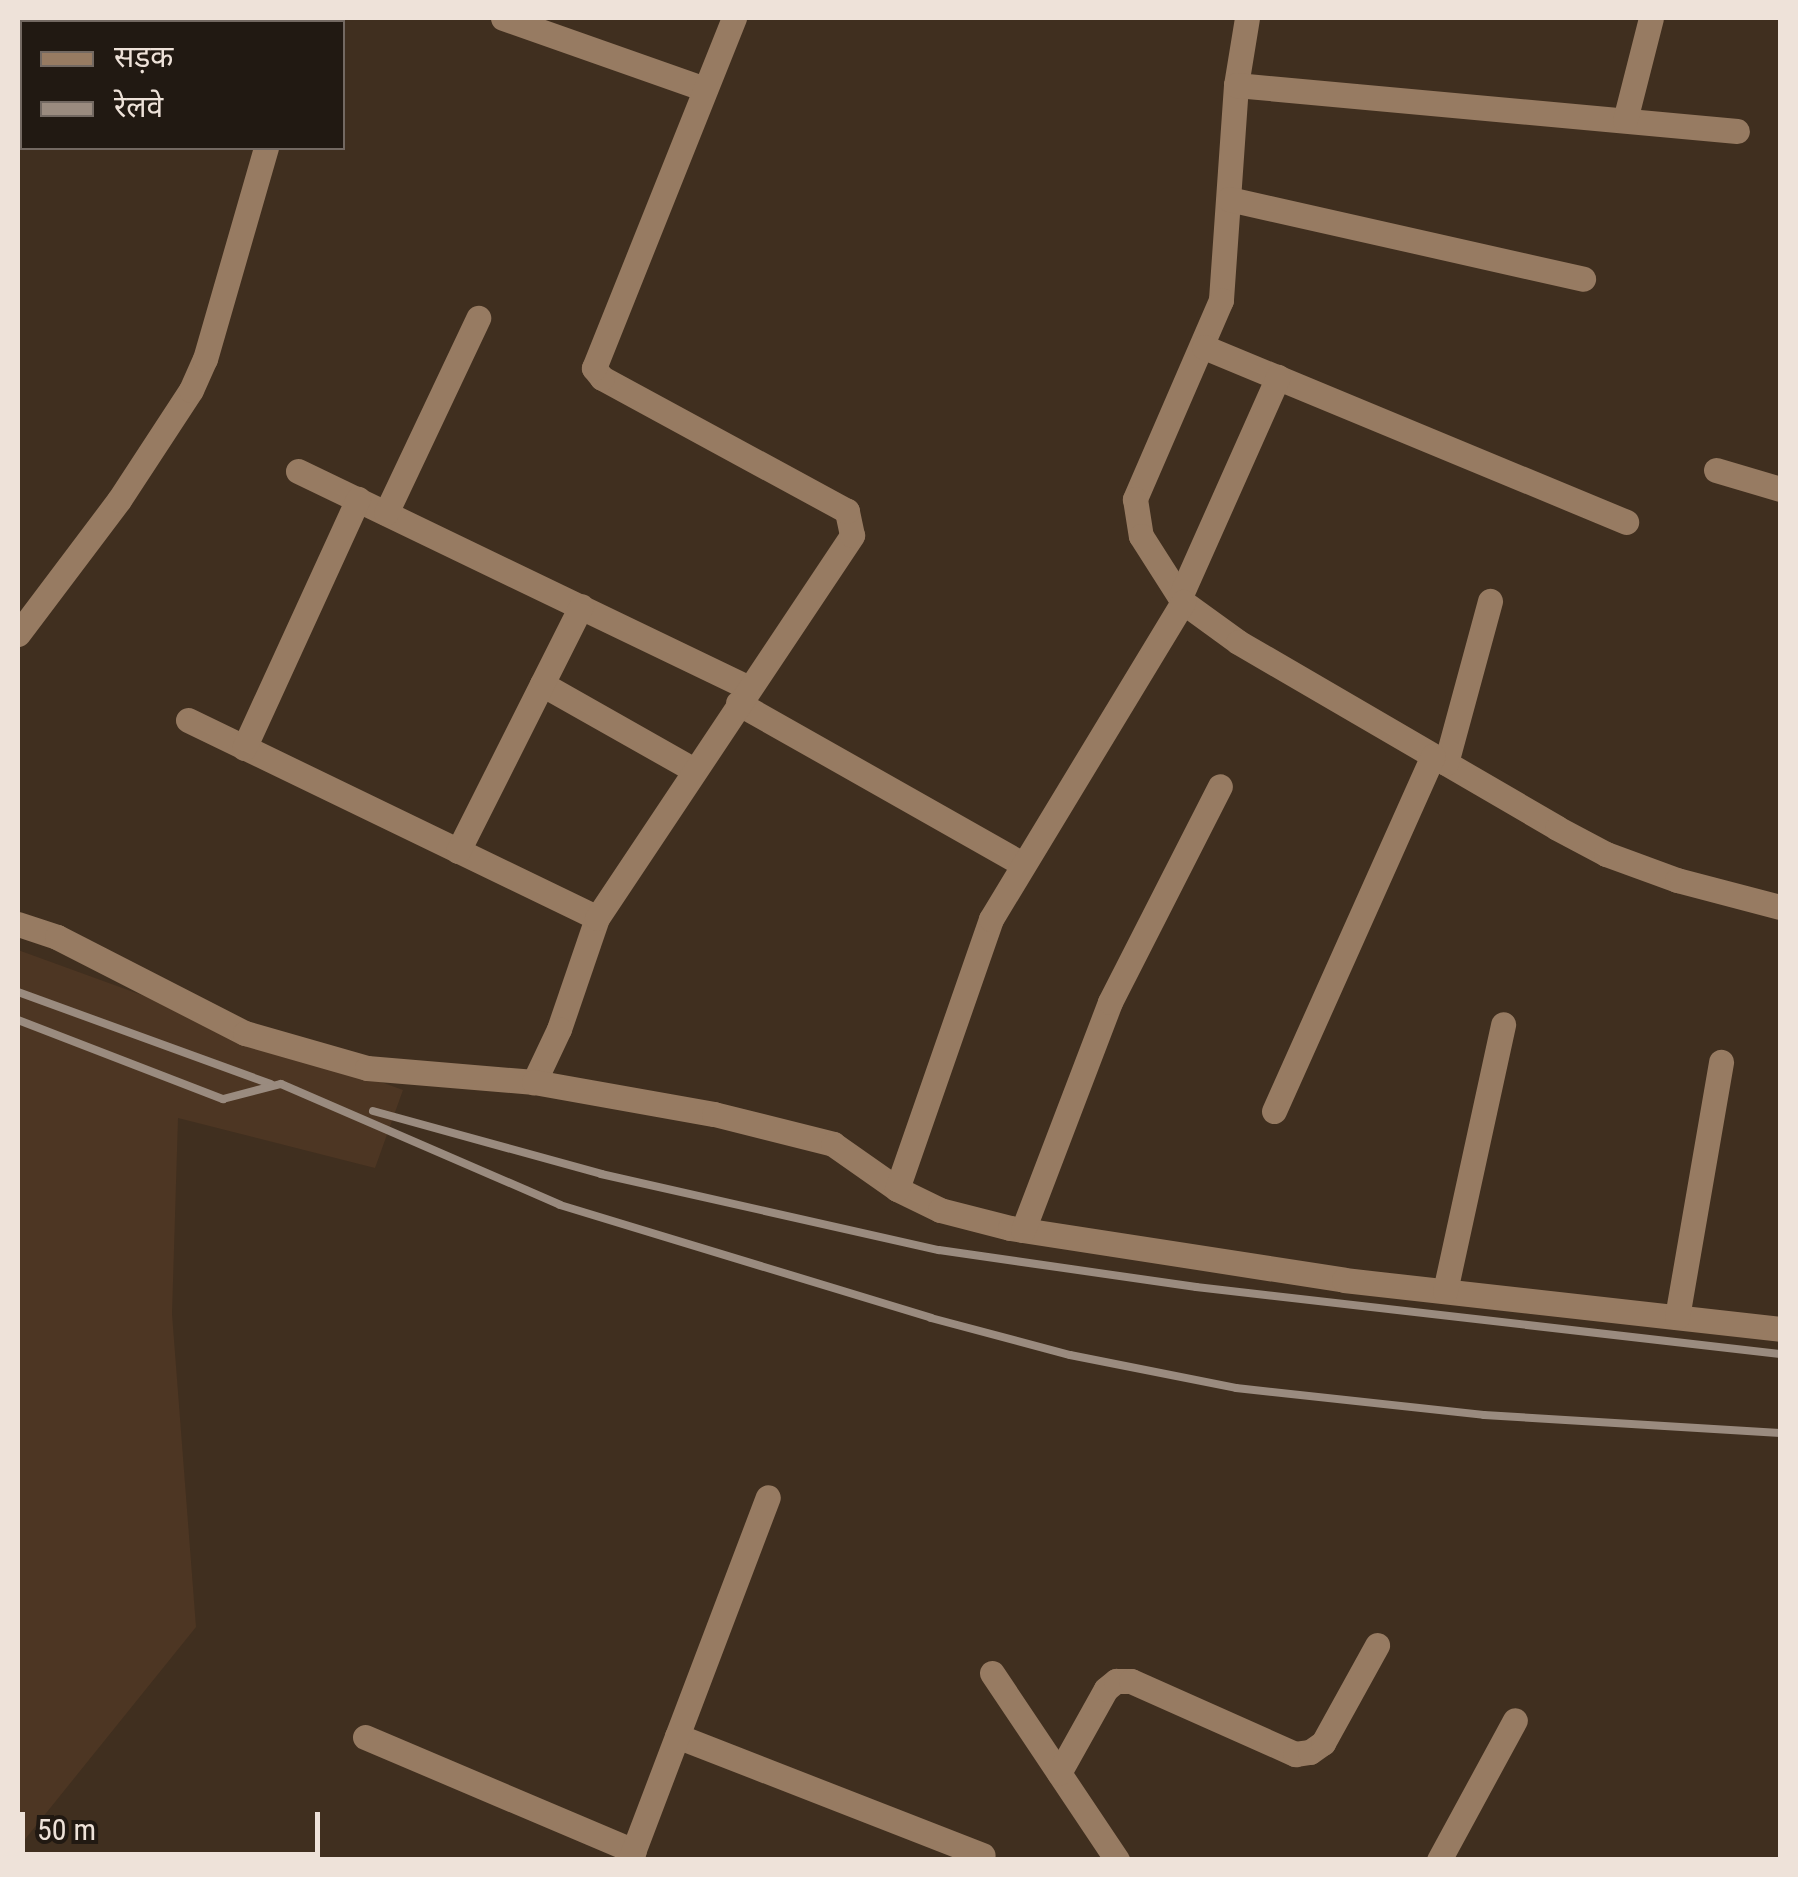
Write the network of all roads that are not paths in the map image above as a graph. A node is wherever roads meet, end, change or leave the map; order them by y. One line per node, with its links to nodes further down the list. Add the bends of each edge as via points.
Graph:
1 (503, 18): 6 (street)
2 (734, 18): 6 (street)
3 (1247, 18): 5 (street)
4 (1651, 18): 7 (street)
5 (1236, 85): 7 (street); 10 (street)
6 (705, 89): 26 (street, via 594,368 847,511 852,520 852,534)
7 (1626, 120): 8 (street)
8 (1736, 131)
9 (265, 150): 24 (street, via 191,390)
10 (1229, 198): 11 (street); 13 (street, via 1221,300)
11 (1583, 278)
12 (478, 318): 19 (street)
13 (1204, 347): 14 (street); 21 (street, via 1135,499 1141,536)
14 (1278, 378): 20 (street); 21 (street)
15 (1716, 470): 17 (street)
16 (298, 471): 18 (street)
17 (1780, 489)
18 (358, 499): 19 (street); 28 (street)
19 (386, 513): 23 (street)
20 (1626, 522)
21 (1182, 600): 29 (street, via 1238,642); 33 (street)
22 (1490, 600): 29 (street)
23 (580, 606): 25 (street); 26 (street)
24 (18, 634)
25 (542, 684): 30 (street); 32 (street)
26 (743, 696): 30 (street); 33 (street)
27 (188, 720): 28 (street)
28 (244, 748): 32 (street)
29 (1439, 759): 34 (street, via 1606,854); 40 (street)
30 (694, 770): 35 (street)
31 (1220, 786): 42 (street, via 1110,1002)
32 (458, 850): 35 (street)
33 (1022, 864): 41 (street, via 978,948)
34 (1780, 907)
35 (597, 918): 39 (street)
36 (18, 924): 39 (street, via 57,937 244,1033 367,1068)
37 (1503, 1024): 43 (street)
38 (1721, 1062): 44 (street)
39 (534, 1082): 41 (street, via 714,1114 833,1144)
40 (1274, 1112)
41 (898, 1189): 42 (street, via 940,1210)
42 (1023, 1230): 43 (street)
43 (1445, 1291): 44 (street)
44 (1676, 1317): 45 (street)
45 (1780, 1329)
46 (768, 1497): 50 (street)
47 (1377, 1645): 52 (street, via 1323,1743 1310,1752 1295,1754 1130,1680 1116,1681)
48 (992, 1673): 52 (street)
49 (1515, 1720): 56 (street)
50 (677, 1736): 53 (street); 54 (street)
51 (365, 1738): 53 (street)
52 (1060, 1773): 55 (street)
53 (632, 1855)
54 (983, 1855)
55 (1118, 1860)
56 (1439, 1860)

